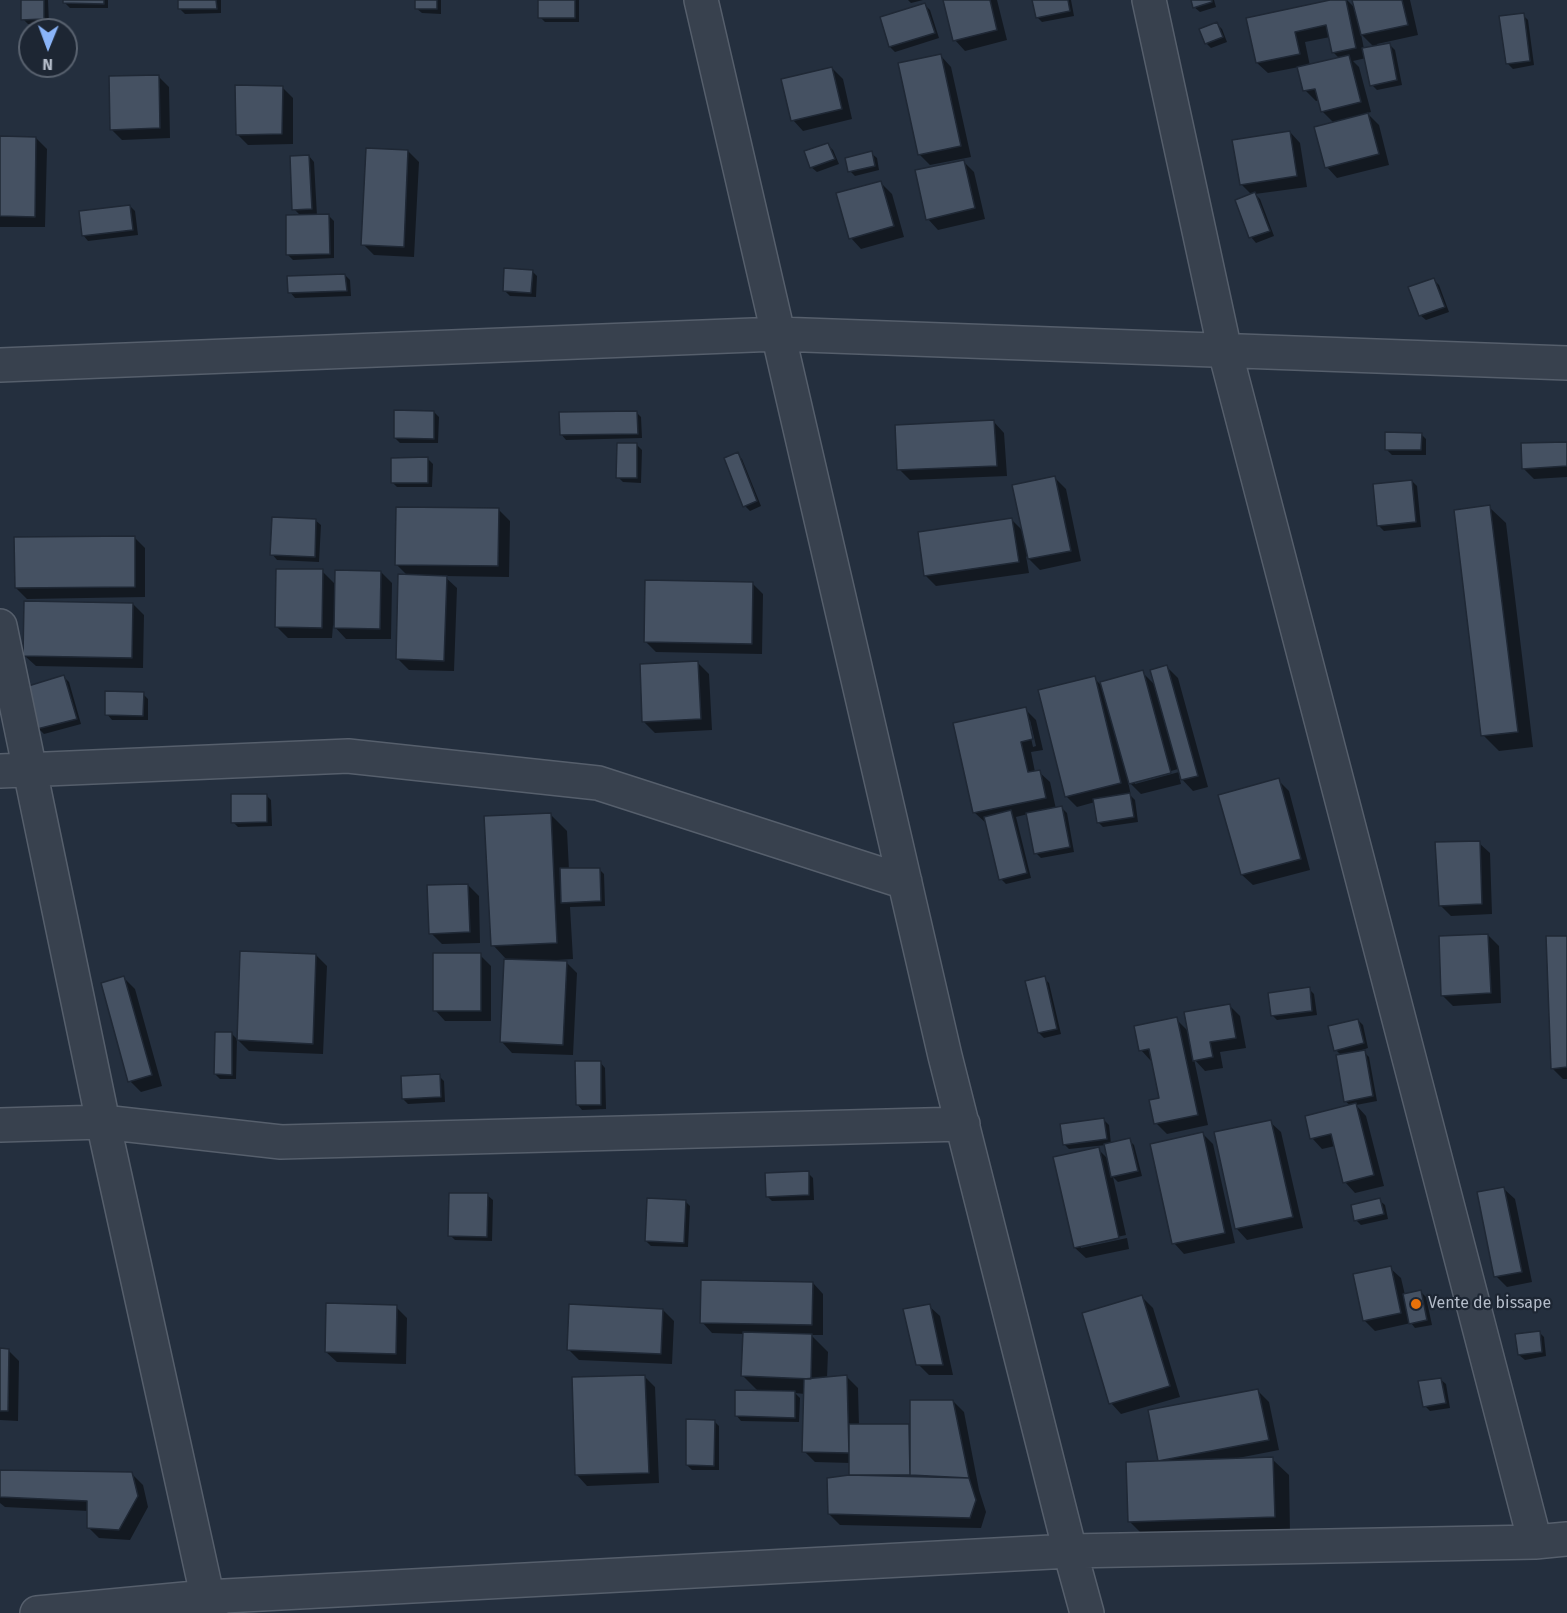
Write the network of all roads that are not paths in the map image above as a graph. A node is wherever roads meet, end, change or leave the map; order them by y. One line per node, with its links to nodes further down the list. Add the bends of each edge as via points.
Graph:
1 (701, 0): 3 (street)
2 (1149, 0): 4 (street)
3 (778, 334): 4 (street); 6 (street); 9 (street)
4 (1225, 351): 5 (street); 14 (street)
5 (1567, 363)
6 (0, 365)
7 (0, 626): 8 (street)
8 (15, 770): 9 (street, via 348,756 598,783); 10 (street)
9 (905, 882): 11 (street)
10 (103, 1122): 11 (street, via 281,1142); 12 (street); 16 (street)
11 (963, 1124): 15 (street)
12 (0, 1125)
13 (1567, 1539): 14 (street)
14 (1535, 1542): 15 (street)
15 (1070, 1551): 16 (street); 18 (street)
16 (208, 1605): 17 (street)
17 (37, 1613)
18 (1087, 1613)

